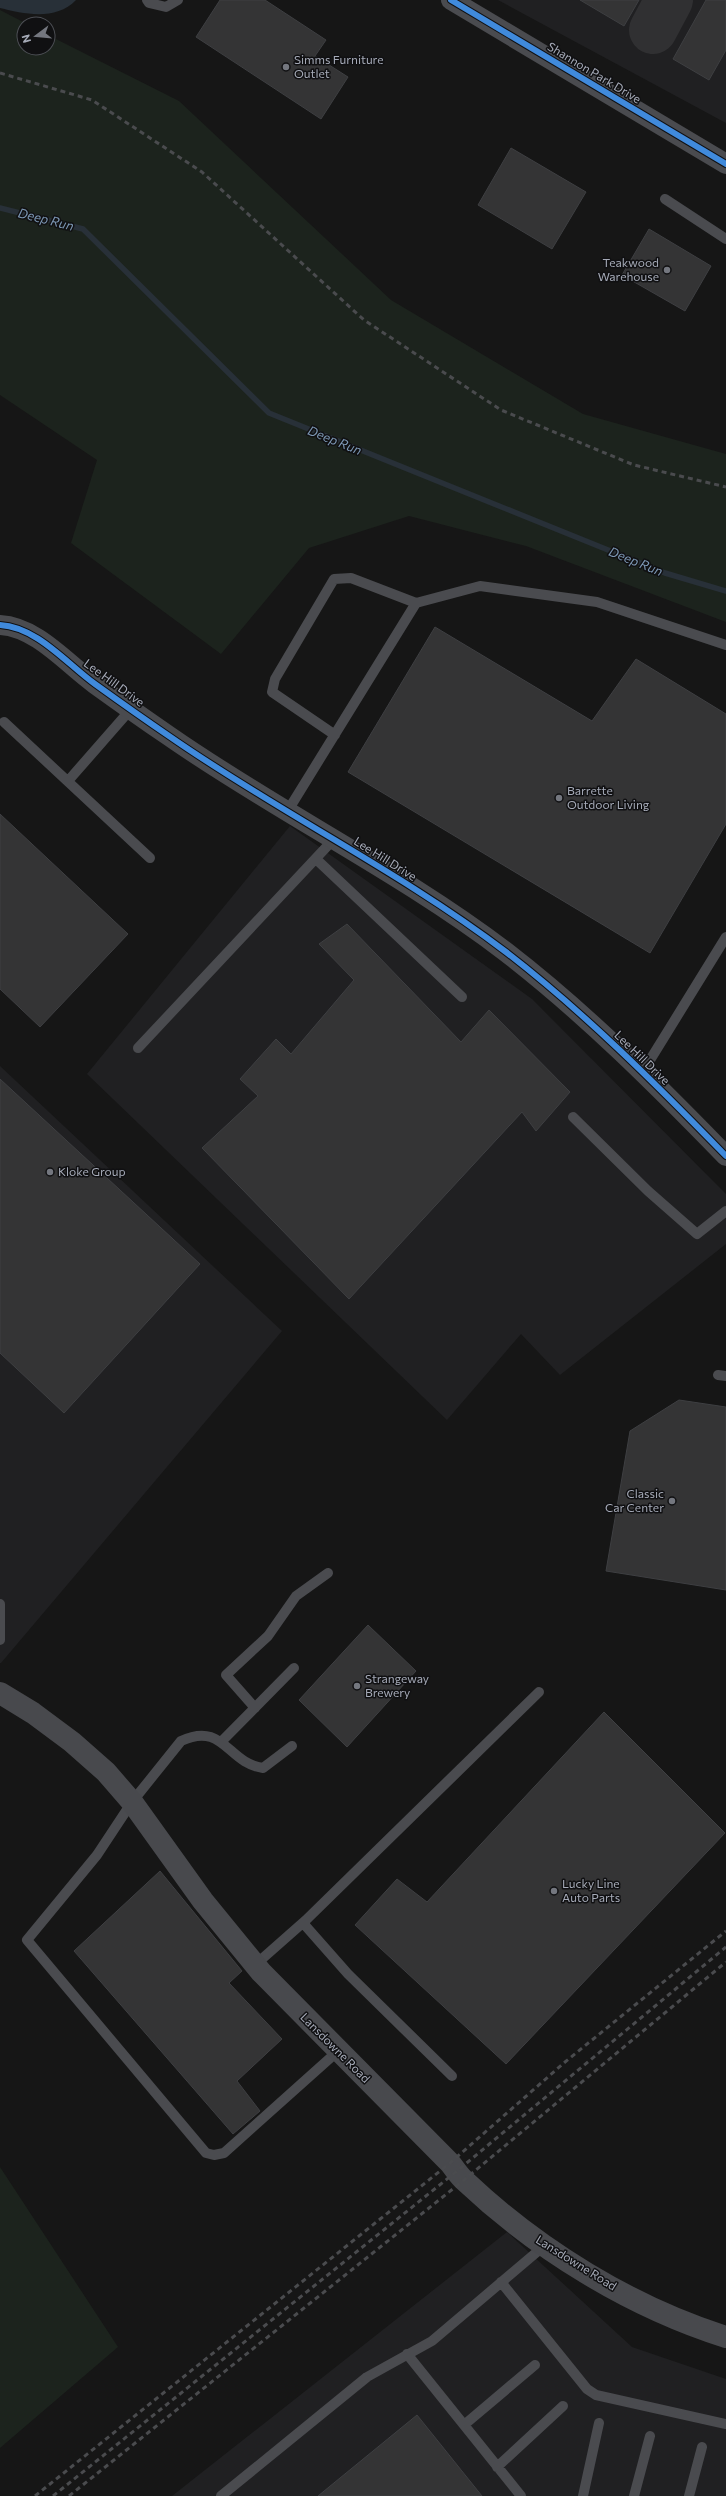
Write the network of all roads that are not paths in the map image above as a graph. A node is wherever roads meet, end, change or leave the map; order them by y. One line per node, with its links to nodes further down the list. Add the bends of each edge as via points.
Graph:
1 (147, 0): 2 (lane, via 149,3 166,7)
2 (178, 0)
3 (451, 0): 4 (street, Shannon Park Drive)
4 (726, 164)
5 (665, 199): 6 (lane)
6 (726, 239)
7 (416, 603): 9 (lane, via 480,586 597,602); 12 (lane); 12 (lane, via 351,578 334,579 275,679 272,692)
8 (0, 625): 10 (street, Lee Hill Drive, via 18,628 33,636)
9 (726, 645)
10 (131, 709): 13 (lane); 14 (street, Lee Hill Drive)
11 (4, 722): 13 (lane)
12 (334, 735): 14 (lane)
13 (68, 781): 16 (lane)
14 (287, 812): 15 (street, Lee Hill Drive)
15 (333, 840): 17 (lane); 21 (street, Lee Hill Drive, via 449,912 505,952 579,1012)
16 (150, 858)
17 (316, 858): 19 (lane); 20 (lane)
18 (726, 936): 21 (lane)
19 (462, 997)
20 (138, 1048)
21 (642, 1072): 23 (street, Lee Hill Drive)
22 (573, 1117): 24 (lane, via 648,1191 697,1234)
23 (724, 1151)
24 (726, 1211)
25 (328, 1573): 31 (lane, via 296,1596 268,1636 226,1676)
26 (0, 1604): 27 (lane)
27 (0, 1640)
28 (294, 1668): 31 (lane)
29 (539, 1692): 35 (lane)
30 (0, 1693): 34 (main road, Lansdowne Road, via 33,1713 72,1742 106,1772)
31 (255, 1708): 32 (lane)
32 (222, 1741): 33 (lane, via 241,1761 264,1768); 34 (lane, via 204,1735 192,1736 181,1741)
33 (292, 1746)
34 (132, 1802): 36 (main road, Lansdowne Road, via 203,1901); 37 (lane, via 97,1855 26,1940 206,2153 224,2153)
35 (303, 1923): 36 (lane); 38 (lane, via 348,1974)
36 (255, 1965): 37 (main road, Lansdowne Road)
37 (338, 2051): 39 (main road, Lansdowne Road, via 464,2180)
38 (452, 2076)
39 (544, 2246): 40 (lane); 41 (main road, Lansdowne Road, via 616,2289 669,2316)
40 (501, 2282): 42 (lane, via 432,2341); 46 (lane, via 587,2389 596,2395)
41 (726, 2337)
42 (407, 2354): 47 (lane); 51 (lane, via 367,2377)
43 (535, 2365): 47 (lane)
44 (563, 2406): 50 (lane)
45 (599, 2423): 53 (lane)
46 (726, 2424)
47 (464, 2425): 50 (lane)
48 (650, 2436): 54 (lane)
49 (702, 2447): 55 (lane)
50 (498, 2467): 52 (lane)
51 (222, 2496)
52 (521, 2496)
53 (583, 2496)
54 (634, 2496)
55 (689, 2496)

